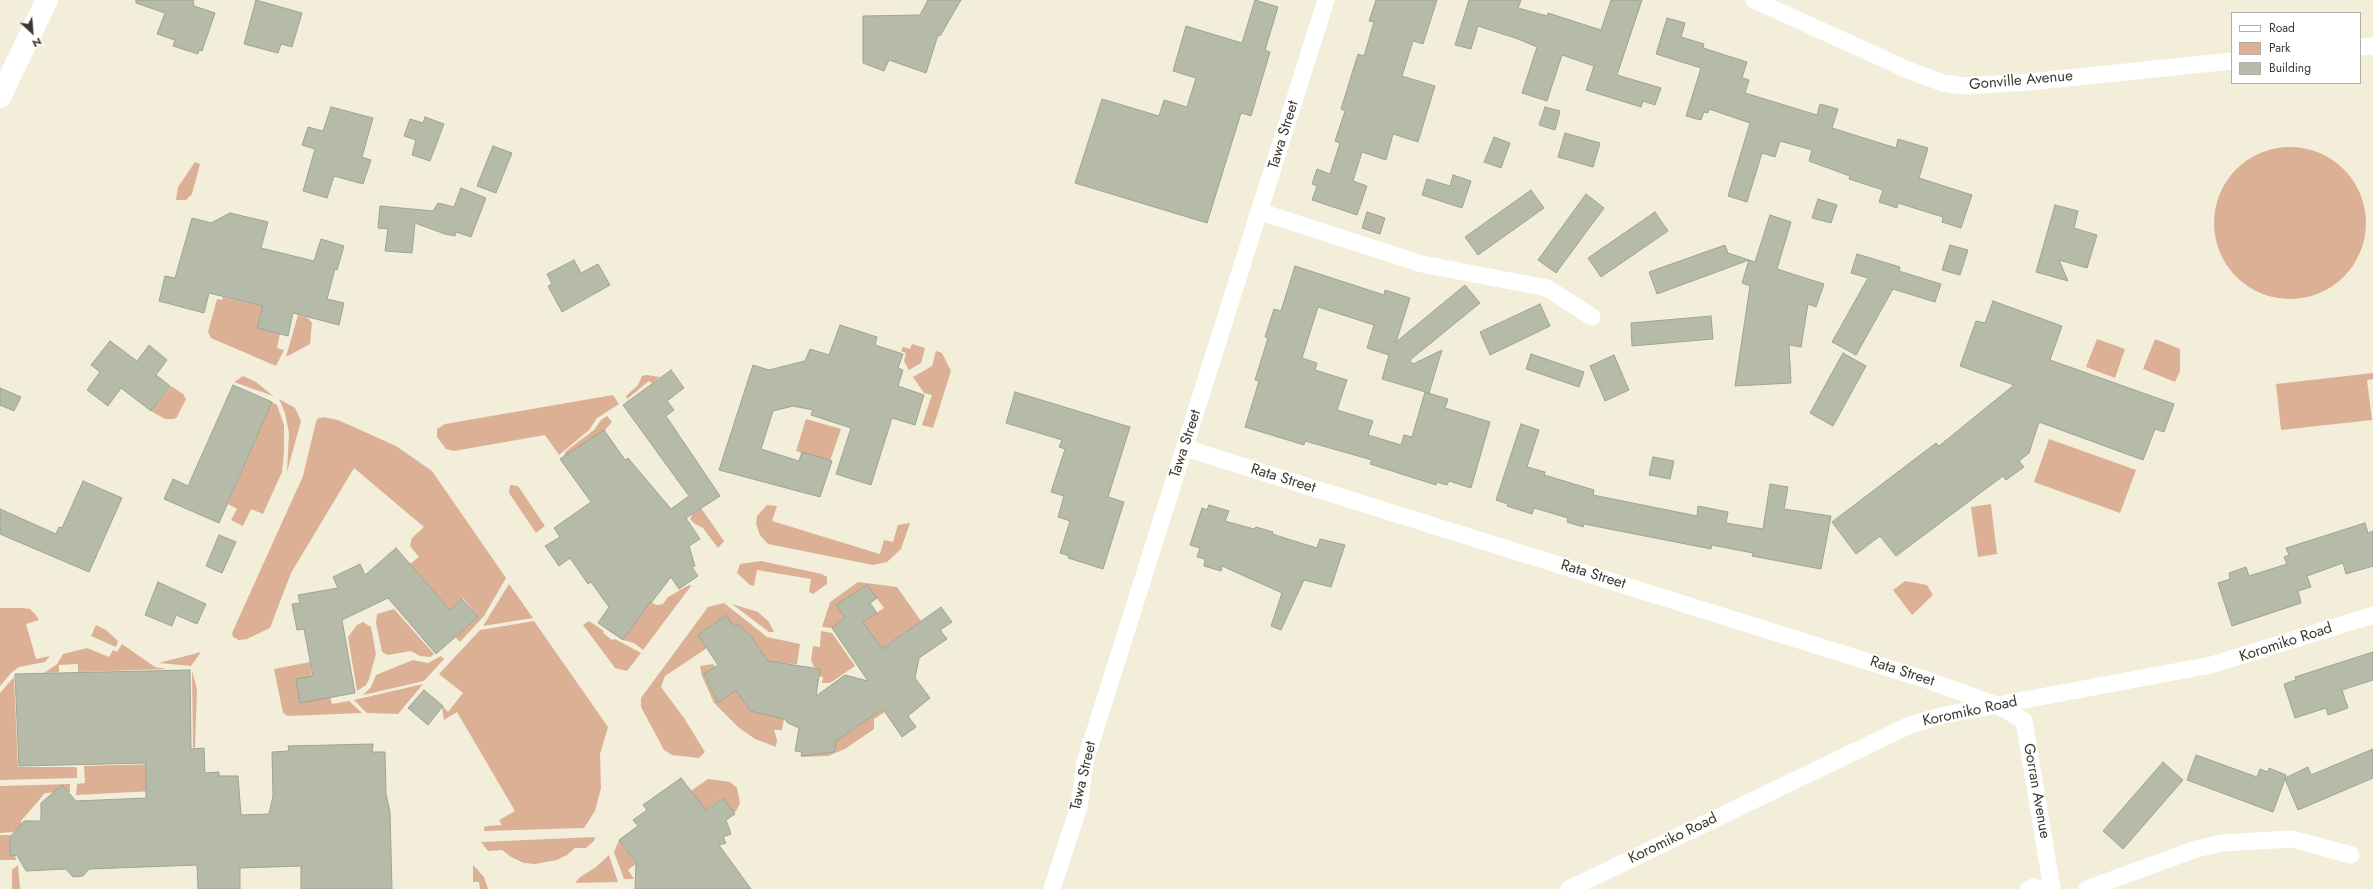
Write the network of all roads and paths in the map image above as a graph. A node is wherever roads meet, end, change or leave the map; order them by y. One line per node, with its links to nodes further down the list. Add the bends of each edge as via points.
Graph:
1 (47, 0): 7 (main road)
2 (1326, 0): 8 (street, Tawa Street)
3 (1754, 0): 6 (street, Gonville Avenue, via 1908,70 1943,83 1963,86)
4 (2373, 46): 5 (street)
5 (2361, 47)
6 (2231, 61)
7 (0, 97)
8 (1261, 212): 9 (street, via 1422,264 1547,288); 10 (street, Tawa Street)
9 (1592, 317)
10 (1185, 448): 12 (street, Rata Street, via 1930,681); 14 (street, Tawa Street, via 1085,762 1079,806)
11 (2373, 615): 12 (street, Koromiko Road, via 2211,666)
12 (1999, 706): 15 (street, Koromiko Road, via 1944,715 1910,725); 18 (street, Gorran Avenue, via 2024,722)
13 (2351, 855): 19 (street, via 2292,839 2222,843 2196,849)
14 (1052, 889)
15 (1569, 889)
16 (2029, 889): 17 (street)
17 (2041, 889)
18 (2052, 889)
19 (2088, 889)

